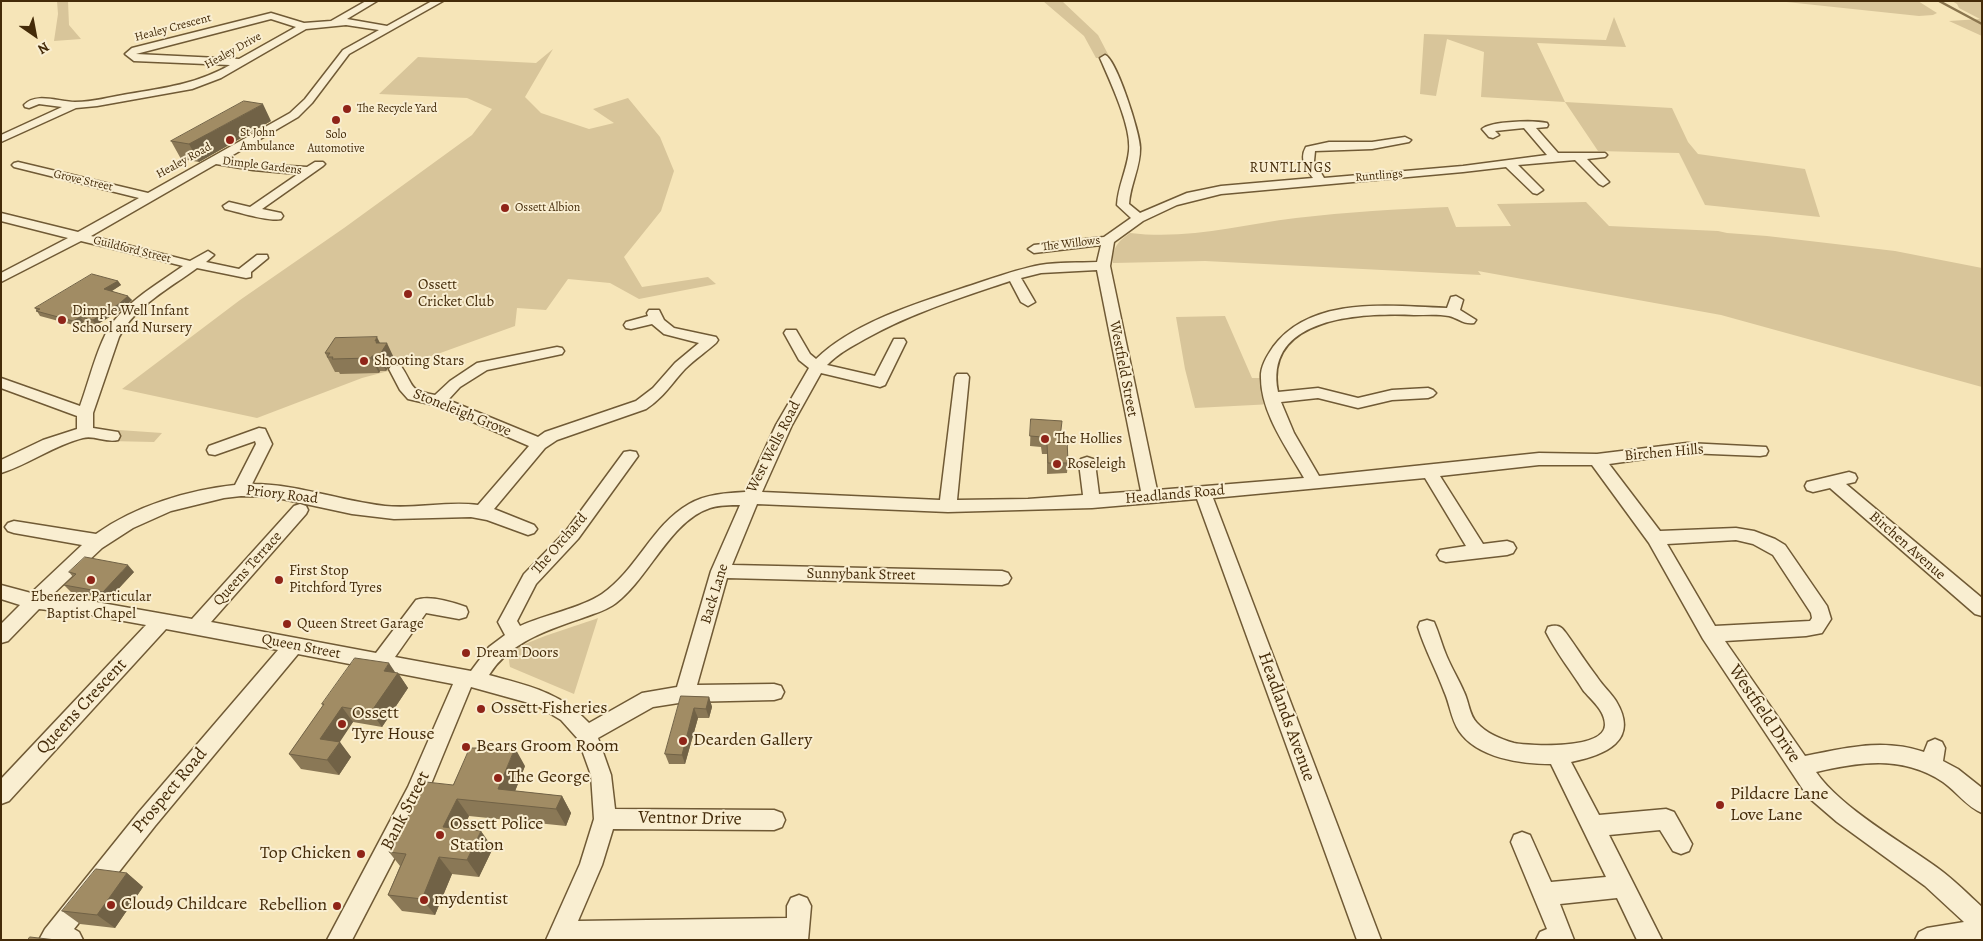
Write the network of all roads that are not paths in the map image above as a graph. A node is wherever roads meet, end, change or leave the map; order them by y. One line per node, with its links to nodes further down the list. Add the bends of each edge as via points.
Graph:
1 (372, 1): 3 (street)
2 (439, 1): 5 (street, Healey Road)
3 (334, 22): 4 (street, Healey Drive); 5 (street, Healey Drive)
4 (304, 26): 7 (street, Healey Drive); 7 (street, Healey Crescent, via 271,16 130,54 134,58)
5 (388, 29): 18 (street, Healey Road, via 346,52 304,108)
6 (1105, 58): 31 (street, via 1135,147 1123,205)
7 (240, 62): 9 (street, Healey Drive, via 217,76 188,87)
8 (29, 105): 9 (street, Healey Drive, via 38,101)
9 (74, 105): 13 (street)
10 (1543, 125): 12 (street)
11 (1474, 126): 12 (street, via 1490,132 1517,125)
12 (1528, 126): 17 (street)
13 (1, 139)
14 (1405, 140): 23 (street, via 1310,149 1308,162)
15 (1601, 154): 16 (street, Runtlings)
16 (1578, 156): 17 (street, Runtlings); 24 (street)
17 (1555, 157): 19 (street, Runtlings)
18 (215, 160): 22 (street, Dimple Gardens, via 253,167); 26 (street, Healey Road)
19 (1509, 163): 23 (street, Runtlings); 25 (street)
20 (320, 164): 22 (street, Dimple Gardens)
21 (18, 166): 26 (street, Grove Street)
22 (309, 171): 28 (street, Dimple Gardens)
23 (1320, 180): 31 (street, Runtlings, via 1191,196)
24 (1603, 182)
25 (1537, 190)
26 (149, 197): 32 (street, Healey Road)
27 (229, 206): 28 (street)
28 (252, 211): 29 (street)
29 (277, 216)
30 (1, 217): 32 (street, Guildford Street)
31 (1139, 218): 33 (street, Runtlings)
32 (78, 237): 37 (street, Guildford Street); 40 (street, Healey Road)
33 (1108, 240): 34 (street, The Willows); 38 (street, Westfield Street)
34 (1034, 249)
35 (208, 255): 37 (street)
36 (262, 258): 37 (street, Guildford Street, via 244,273)
37 (190, 264): 55 (street, via 119,324)
38 (1103, 266): 39 (street, West Wells Road, via 1041,269); 70 (street, Westfield Street)
39 (1012, 276): 41 (street, via 1023,289); 48 (street, West Wells Road, via 931,303 879,325 833,350)
40 (1, 278)
41 (1028, 302)
42 (1470, 320): 53 (street, via 1454,306 1372,317 1330,315 1297,328 1278,349 1267,378)
43 (631, 326): 45 (street, via 655,316 663,329 670,333)
44 (791, 333): 48 (street, via 804,357)
45 (712, 340): 58 (street, via 679,367 651,400 551,436)
46 (899, 342): 48 (street, via 880,382)
47 (557, 351): 54 (street, via 532,359 482,366)
48 (817, 367): 71 (street, West Wells Road, via 784,425)
49 (396, 369): 54 (street, Stoneleigh Grove, via 413,396)
50 (962, 377): 73 (street)
51 (1, 383): 55 (street)
52 (1433, 395): 53 (street, via 1392,396 1358,403 1318,393)
53 (1271, 398): 66 (street)
54 (438, 401): 58 (street, Stoneleigh Grove)
55 (85, 413): 56 (street)
56 (85, 432): 57 (street); 64 (street, via 49,444)
57 (112, 436)
58 (539, 444): 75 (street)
59 (214, 450): 68 (street, via 259,433 264,444)
60 (1760, 451): 62 (street, Birchen Hills, via 1687,448)
61 (630, 456): 95 (street, The Orchard, via 572,535 530,579 506,622)
62 (1597, 460): 65 (street, Headlands Road, via 1538,459); 78 (street, Westfield Drive)
63 (1086, 463): 72 (street)
64 (1, 467)
65 (1429, 472): 66 (street, Headlands Road); 81 (street)
66 (1315, 483): 69 (street, Headlands Road)
67 (1813, 486): 87 (street, Birchen Avenue, via 1841,480)
68 (241, 490): 75 (street, Priory Road, via 399,513 446,509); 79 (street, Priory Road, via 185,500 128,524)
69 (1203, 494): 70 (street, Headlands Road); 120 (street, Headlands Avenue)
70 (1150, 497): 72 (street, Headlands Road)
71 (751, 498): 73 (street, Headlands Road); 83 (street, Back Lane); 95 (street, West Wells Road, via 723,500 696,508 682,518 608,598)
72 (1092, 502): 73 (street, Headlands Road)
73 (948, 506)
74 (300, 510): 90 (street, Queens Terrace)
75 (482, 512): 77 (street, Priory Road)
76 (14, 527): 79 (street)
77 (528, 529)
78 (1654, 538): 93 (street, Westfield Drive); 93 (street, via 1736,534 1770,544 1780,550 1820,610 1822,618 1815,628)
79 (98, 541): 86 (street, Priory Road)
80 (1507, 548): 81 (street)
81 (1478, 551): 82 (street)
82 (1446, 555)
83 (720, 571): 84 (street, Sunnybank Street); 100 (street, Back Lane)
84 (1002, 578)
85 (1, 592): 86 (street, Queen Street)
86 (36, 602): 89 (street, Queen Street); 94 (street)
87 (1982, 609)
88 (459, 612): 97 (street, via 422,605)
89 (162, 621): 90 (street, Queen Street); 104 (street, Queens Crescent)
90 (196, 627): 96 (street, Queen Street)
91 (1427, 627): 102 (street, via 1429,658 1455,693 1466,726 1478,737 1515,752)
92 (1554, 632): 102 (street, via 1575,647 1592,686 1614,716 1615,728 1608,739 1596,746)
93 (1710, 634): 103 (street, Westfield Drive)
94 (1, 636)
95 (516, 636): 98 (street, West Wells Road, via 504,642)
96 (293, 646): 97 (street, Queen Street); 118 (street, Prospect Road, via 147,819)
97 (380, 662): 98 (street, Queen Street)
98 (471, 679): 101 (street, Queen Street, via 541,698 568,714); 119 (street, Bank Street, via 416,794)
99 (774, 692): 100 (street)
100 (685, 694): 101 (street, via 649,699)
101 (587, 734): 106 (street, via 601,775)
102 (1557, 755): 108 (street)
103 (1800, 766): 105 (street, via 1865,754 1933,757); 114 (street, Westfield Drive, via 1816,790 1845,815 1933,878)
104 (1, 794)
105 (1982, 803)
106 (605, 818): 107 (street, Ventnor Drive); 117 (street, via 591,865)
107 (774, 820)
108 (1593, 826): 110 (street, via 1666,819); 111 (street)
109 (1522, 842): 112 (street)
110 (1681, 844)
111 (1624, 886): 112 (street); 122 (street)
112 (1545, 894): 121 (street, via 1563,938)
113 (799, 906): 116 (street)
114 (1982, 923)
115 (1982, 930): 123 (street)
116 (797, 935): 117 (street)
117 (560, 936)
118 (58, 939)
119 (339, 940)
120 (1369, 940)
121 (1548, 940)
122 (1650, 940)
123 (1927, 940)

